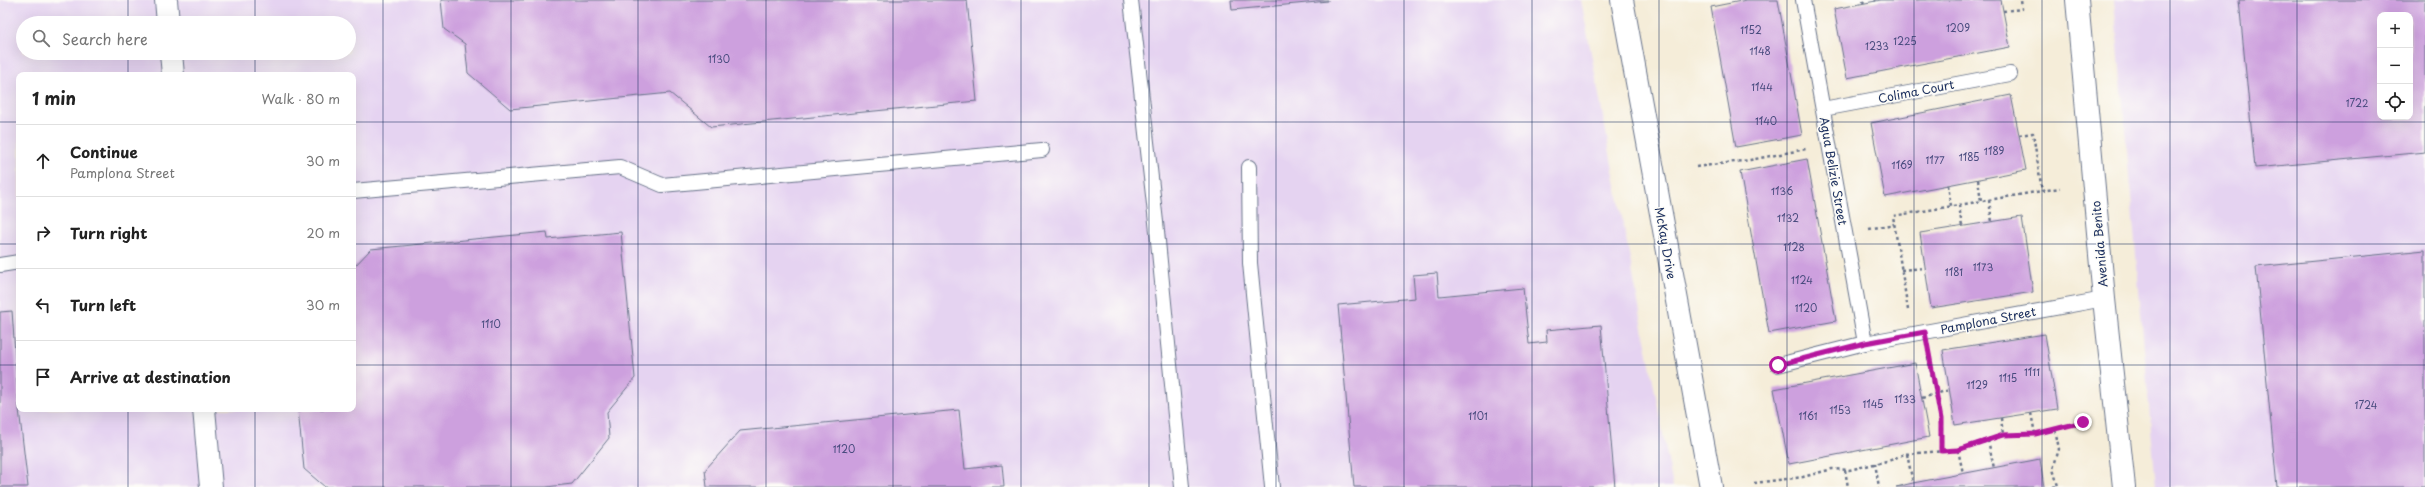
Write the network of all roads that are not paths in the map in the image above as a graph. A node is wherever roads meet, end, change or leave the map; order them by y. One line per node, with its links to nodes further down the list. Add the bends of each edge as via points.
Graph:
1 (166, 0): 6 (street)
2 (1131, 0): 21 (lane)
3 (1622, 0): 23 (street, McKay Drive)
4 (1803, 0): 10 (lane, Agua Belizie Street)
5 (2077, 0): 16 (street, Avenida Benito)
6 (167, 16)
7 (172, 60): 8 (street)
8 (173, 72)
9 (2010, 74): 10 (lane, Colima Court)
10 (1823, 109): 17 (lane, Agua Belizie Street)
11 (1042, 150): 13 (lane, via 662,185 620,167)
12 (1249, 167): 22 (lane, via 1250,263)
13 (356, 191)
14 (16, 262): 15 (lane)
15 (0, 265)
16 (2104, 299): 17 (lane, Pamplona Street); 24 (street, Avenida Benito)
17 (1865, 343): 18 (lane, Pamplona Street)
18 (1778, 365)
19 (204, 412): 20 (street)
20 (211, 487)
21 (1182, 487)
22 (1272, 487)
23 (1710, 487)
24 (2124, 487)

